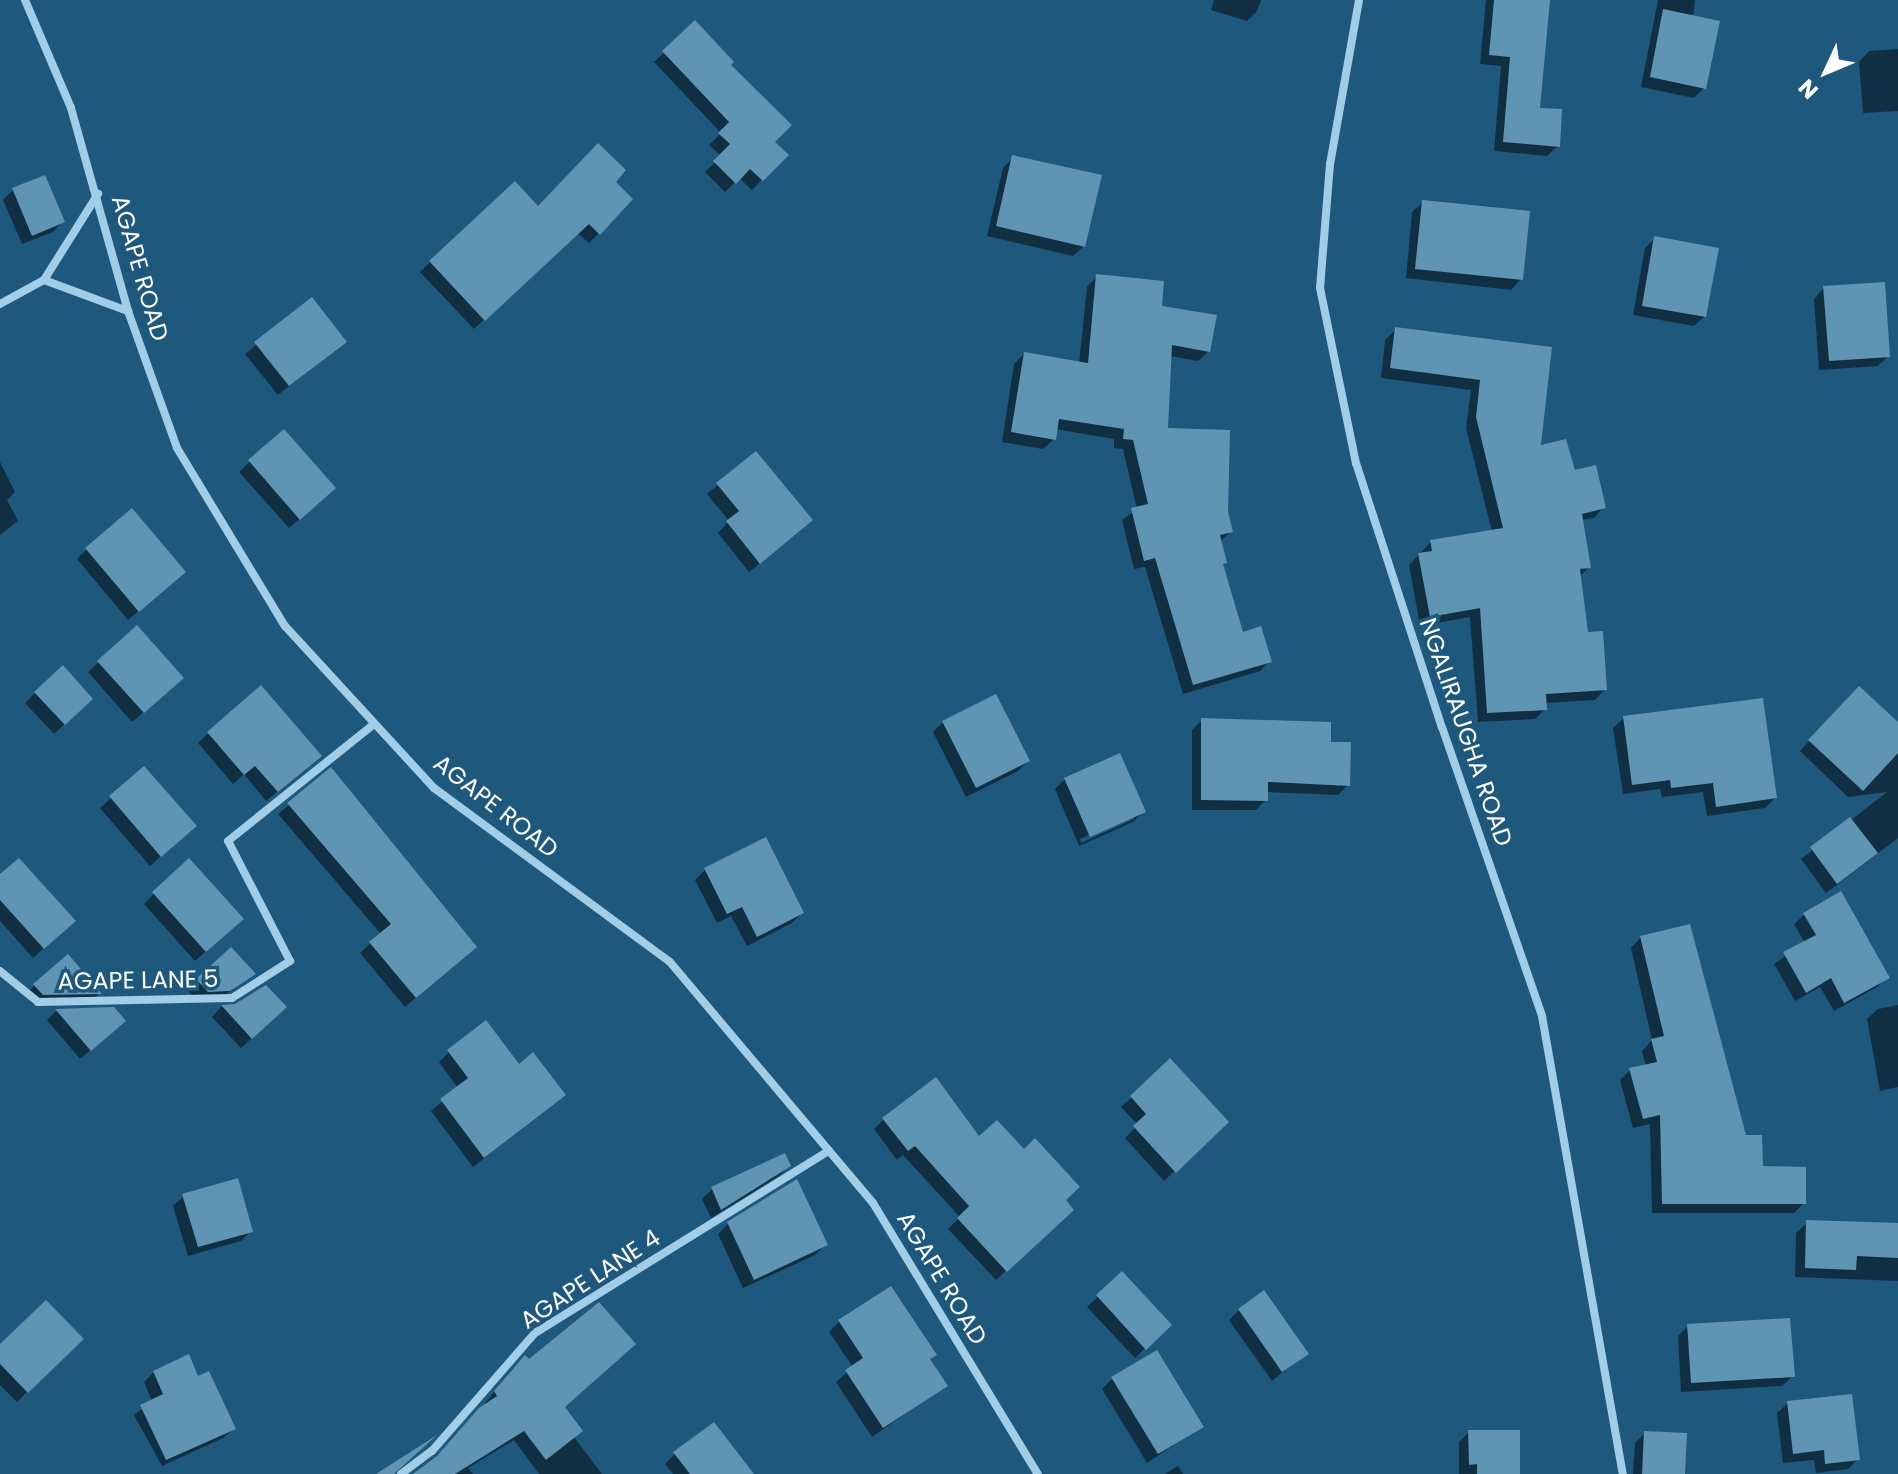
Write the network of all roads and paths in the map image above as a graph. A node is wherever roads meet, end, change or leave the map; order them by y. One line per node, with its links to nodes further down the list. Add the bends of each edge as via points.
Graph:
1 (25, 0): 3 (street, AGAPE ROAD, via 71,108)
2 (1359, 0): 12 (street, NGALIRAUGHA ROAD, via 1330,164 1320,288 1356,463 1542,1016)
3 (98, 194): 4 (street); 6 (street, AGAPE ROAD)
4 (44, 280): 5 (street); 6 (street)
5 (0, 304)
6 (128, 311): 7 (street, AGAPE ROAD, via 177,448 285,626)
7 (374, 724): 8 (street, AGAPE LANE 5, via 228,841 290,961 232,998 38,1002); 9 (street, AGAPE ROAD, via 434,788 670,962)
8 (0, 971)
9 (829, 1151): 10 (street, AGAPE LANE 4, via 535,1333 432,1451); 11 (street, AGAPE ROAD, via 873,1203)
10 (401, 1474)
11 (1038, 1474)
12 (1623, 1474)

